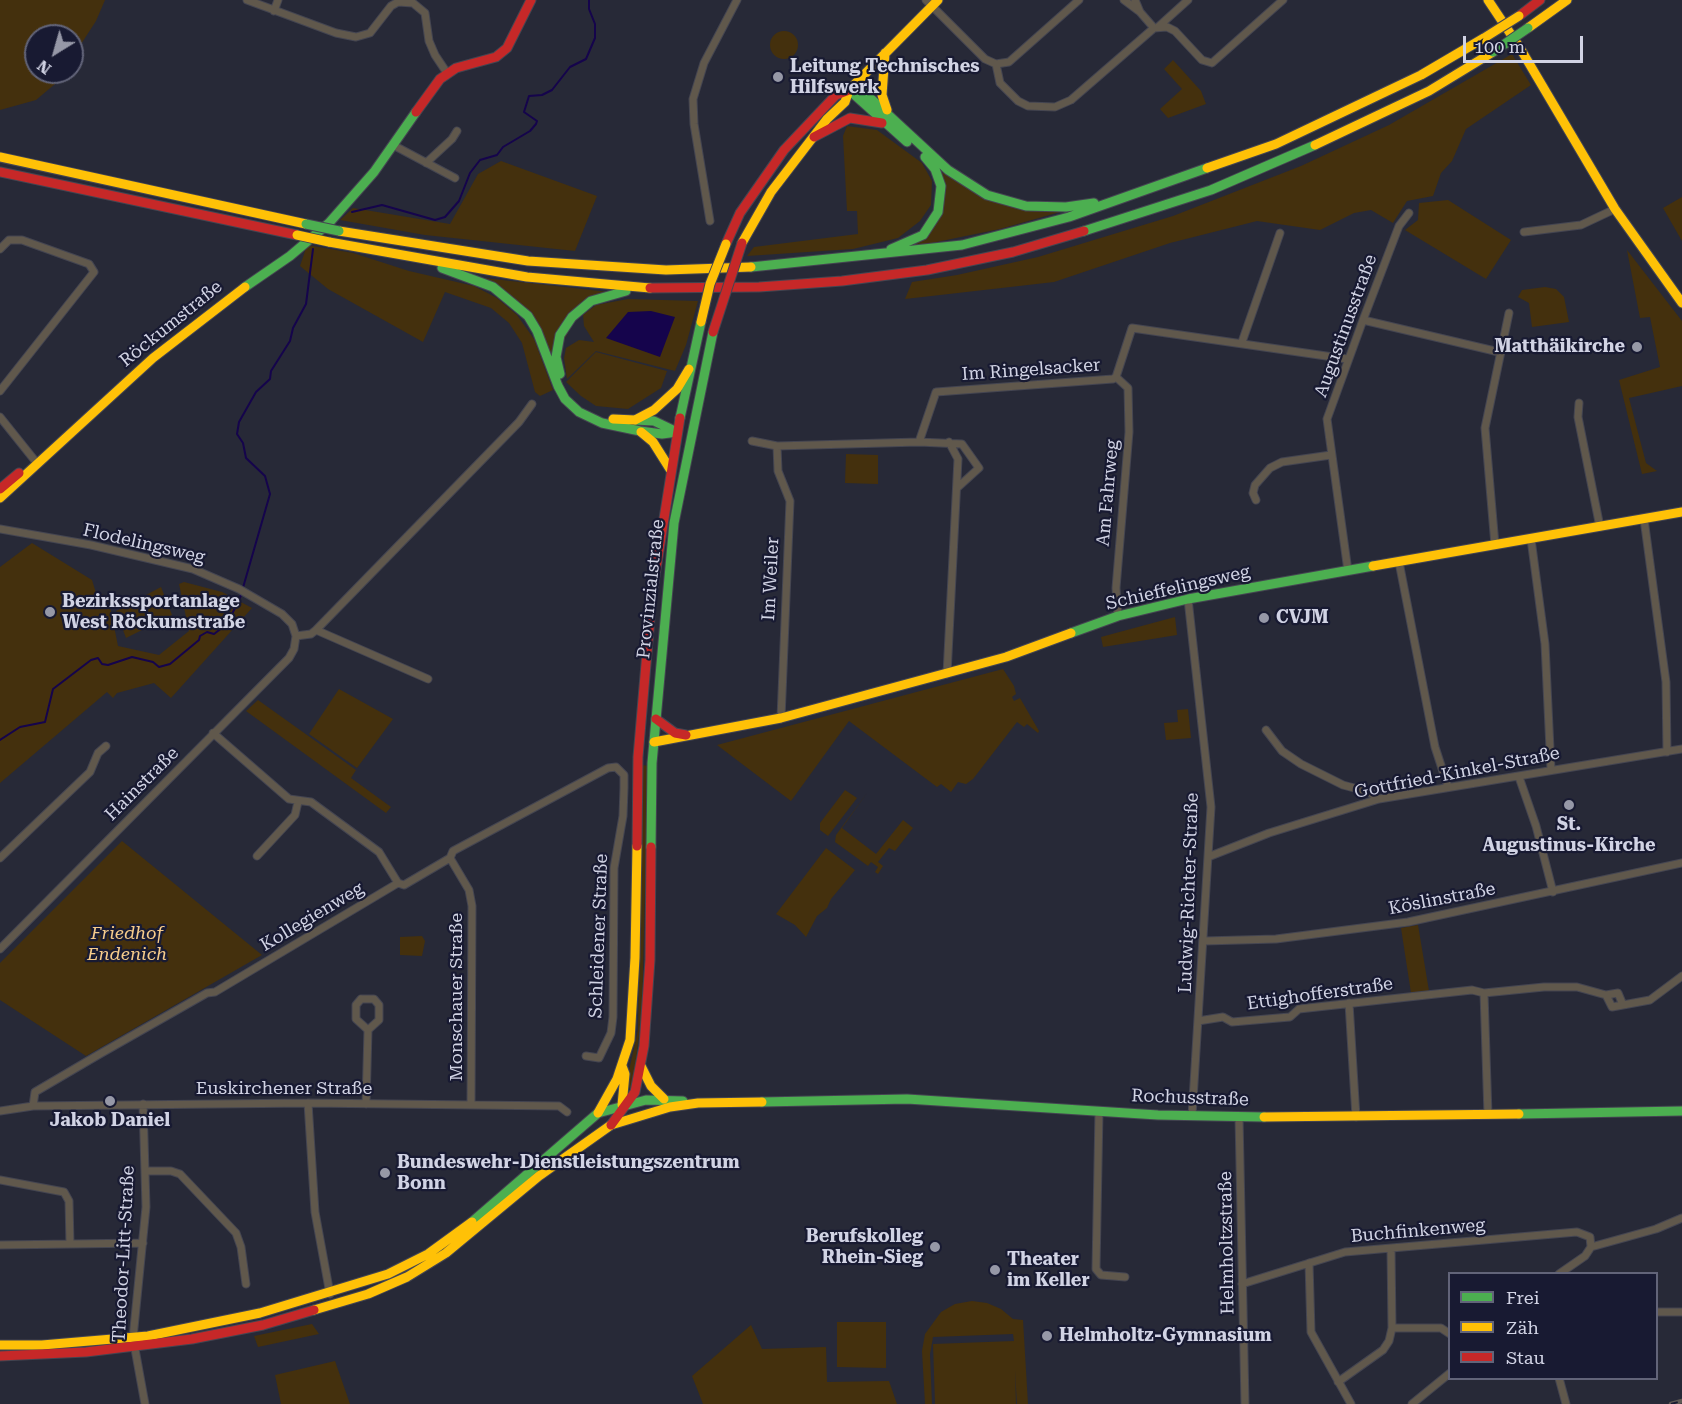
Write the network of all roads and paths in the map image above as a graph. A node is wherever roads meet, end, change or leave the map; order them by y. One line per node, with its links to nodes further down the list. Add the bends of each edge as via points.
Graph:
1 (247, 0): 15 (street)
2 (278, 0): 15 (street)
3 (531, 0): 20 (main road, via 501,54)
4 (737, 0): 34 (street, via 704,63 693,99)
5 (1079, 0): 19 (street, via 1009,62)
6 (1124, 0): 16 (street)
7 (1135, 0): 16 (street)
8 (1188, 0): 17 (street)
9 (1283, 0): 17 (street, via 1212,63 1202,60 1175,31)
10 (1488, 0): 32 (main road)
11 (1540, 0): 31 (main road, bridge, via 1421,75 1276,144)
12 (1567, 0): 40 (main road, bridge, via 1429,91 1284,161 1131,218 1013,252 927,270 748,288)
13 (932, 2): 18 (main road, Provinzialstraße); 19 (street, via 985,59)
14 (423, 4): 15 (street, via 398,2 370,33 356,37); 20 (street, via 429,41)
15 (274, 11)
16 (1140, 12): 17 (street)
17 (1156, 28): 19 (street, via 1071,100 1055,107 1028,106 1018,100 1000,83)
18 (885, 54): 21 (main road, Provinzialstraße); 22 (main road, via 882,95)
19 (996, 64)
20 (447, 73): 26 (main road, Röckumstraße)
21 (852, 87): 22 (main road); 23 (main road); 25 (main road, Provinzialstraße, via 845,102); 47 (main road, Provinzialstraße, bridge, via 836,95 784,150 740,213 710,284)
22 (889, 114): 31 (main road, via 948,170 987,195 1026,206 1066,207)
23 (885, 124): 25 (main road, via 850,118); 38 (main road, via 935,170 942,200 922,235 905,245)
24 (457, 131): 28 (street)
25 (814, 137): 56 (main road, Provinzialstraße, bridge, via 771,192 742,243 713,332)
26 (393, 145): 28 (street); 65 (main road, Röckumstraße, via 332,220 290,256 182,333)
27 (0, 157): 38 (main road, bridge, via 339,231 473,254 666,270)
28 (426, 163): 30 (street)
29 (0, 172): 39 (main road, bridge)
30 (455, 178)
31 (1125, 199): 38 (main road, via 951,247)
32 (1615, 209): 35 (street, via 1581,225); 41 (main road)
33 (1409, 213): 43 (street, Augustinusstraße, via 1400,226)
34 (710, 220)
35 (1524, 232)
36 (1280, 233): 44 (street)
37 (0, 249): 50 (street, via 9,240 22,240 89,264 94,272)
38 (858, 258)
39 (419, 259): 40 (main road, via 528,276); 48 (main road, via 493,287 516,304 537,331)
40 (648, 288): 48 (main road, via 608,294 591,301 572,317 560,335)
41 (1682, 303)
42 (1509, 313): 45 (street)
43 (1363, 320): 45 (street); 46 (street, Augustinusstraße)
44 (1242, 342): 46 (street, Im Ringelsacker); 49 (street, Im Ringelsacker, via 1132,328)
45 (1499, 352): 76 (street, via 1485,428)
46 (1347, 359): 64 (street, Augustinusstraße, via 1328,419)
47 (689, 369): 55 (main road, via 667,399); 58 (main road, Provinzialstraße)
48 (555, 371): 51 (main road)
49 (1116, 377): 60 (street, Im Ringelsacker, via 936,392); 80 (street, Am Fahrweg, via 1128,388 1129,432 1117,577)
50 (0, 391)
51 (567, 396): 55 (main road, via 602,418); 57 (main road, via 579,412 602,423)
52 (1579, 403): 73 (street, via 1578,417)
53 (532, 404): 81 (street, via 519,422)
54 (0, 417): 65 (street)
55 (635, 420): 58 (main road, via 654,421)
56 (693, 425): 58 (main road); 63 (main road, Provinzialstraße)
57 (640, 431): 58 (main road); 66 (main road, via 653,442)
58 (676, 432): 63 (main road); 66 (main road, Provinzialstraße)
59 (752, 441): 62 (street)
60 (919, 442): 61 (street); 62 (street)
61 (949, 442): 67 (street, via 958,459); 67 (street, via 962,444 979,468)
62 (777, 446): 86 (street, Im Weiler, via 778,471 790,501)
63 (688, 450): 85 (main road, Provinzialstraße, via 666,590)
64 (1331, 454): 70 (street, via 1282,462 1270,468 1255,485); 78 (street, Augustinusstraße)
65 (36, 462): 68 (main road, Röckumstraße); 69 (main road, Röckumstraße)
66 (670, 469): 87 (main road, Provinzialstraße, via 652,594)
67 (957, 488): 83 (street)
68 (0, 489)
69 (0, 498)
70 (1256, 500)
71 (1682, 512): 72 (main road, Schieffelingsweg)
72 (1644, 519): 73 (main road, Schieffelingsweg); 94 (street, via 1665,671)
73 (1600, 527): 75 (main road, Schieffelingsweg)
74 (0, 529): 82 (street, Flodelingsweg, via 175,564 242,590 282,614 292,624)
75 (1531, 539): 76 (main road, Schieffelingsweg); 97 (street, via 1545,644)
76 (1495, 545): 77 (main road, Schieffelingsweg)
77 (1399, 562): 78 (main road, Schieffelingsweg); 99 (street, via 1435,747)
78 (1348, 571): 79 (main road, Schieffelingsweg)
79 (1188, 599): 80 (main road, Schieffelingsweg); 103 (street, Ludwig-Richter-Straße, via 1210,807)
80 (1118, 616): 83 (main road, Schieffelingsweg)
81 (316, 630): 82 (street); 84 (street)
82 (296, 636): 89 (street, Hainstraße, via 288,658)
83 (947, 674): 86 (main road, Schieffelingsweg)
84 (428, 679)
85 (656, 718): 90 (main road, via 675,733); 91 (main road, Provinzialstraße)
86 (781, 718): 90 (main road, Schieffelingsweg)
87 (641, 719): 91 (main road); 95 (main road, Provinzialstraße)
88 (1266, 730): 100 (street, via 1282,751 1300,764 1343,785 1369,792)
89 (213, 733): 101 (street, via 280,793); 110 (street, Hainstraße)
90 (688, 736): 91 (main road, Schieffelingsweg)
91 (654, 742): 95 (main road); 120 (main road, Provinzialstraße, via 648,1013)
92 (106, 746): 104 (street, via 98,753 90,772)
93 (1682, 749): 94 (street, Gottfried-Kinkel-Straße)
94 (1667, 752): 97 (street, Gottfried-Kinkel-Straße)
95 (638, 757): 119 (main road, Provinzialstraße, via 633,1017)
96 (616, 768): 105 (street, Kollegienweg, via 608,768 453,851); 118 (street, Schleidener Straße, via 624,775 624,788 614,868 613,1017 611,1033 599,1058)
97 (1551, 770): 98 (street, Gottfried-Kinkel-Straße)
98 (1519, 777): 99 (street, Gottfried-Kinkel-Straße); 108 (street)
99 (1448, 787): 100 (street, Gottfried-Kinkel-Straße)
100 (1379, 800): 103 (street, Gottfried-Kinkel-Straße, via 1269,833)
101 (298, 802): 102 (street, via 294,814); 107 (street, via 311,802 379,852)
102 (257, 856)
103 (1208, 857): 109 (street, Ludwig-Richter-Straße)
104 (0, 858)
105 (450, 858): 107 (street, Kollegienweg, via 404,885); 126 (street, Monschauer Straße, via 469,890 472,906)
106 (1682, 863): 108 (street, Köslinstraße)
107 (398, 883): 127 (street, Kollegienweg, via 41,1088 35,1092)
108 (1553, 892): 109 (street, Köslinstraße, via 1359,930 1276,939)
109 (1204, 941): 116 (street, Ludwig-Richter-Straße)
110 (0, 949)
111 (1682, 976): 115 (street, via 1650,1000)
112 (1484, 993): 113 (street, Ettighofferstraße, via 1512,988 1577,987); 114 (street, Ettighofferstraße, via 1472,990); 134 (street)
113 (1606, 995): 115 (street, Ettighofferstraße, via 1612,1007); 115 (street, Ettighofferstraße, via 1618,993)
114 (1349, 1003): 116 (street, Ettighofferstraße, via 1299,1009 1290,1017); 138 (street)
115 (1623, 1005)
116 (1198, 1021): 136 (street, Ludwig-Richter-Straße)
117 (368, 1030): 117 (street, via 379,1020 379,1005 374,999 362,999 356,1005 356,1019); 125 (street)
118 (586, 1056)
119 (622, 1066): 128 (main road); 133 (main road, Provinzialstraße)
120 (641, 1066): 121 (main road, via 651,1086); 128 (main road, Provinzialstraße)
121 (664, 1099): 123 (main road, Rochusstraße); 128 (main road, Rochusstraße)
122 (308, 1103): 124 (street, Euskirchener Straße); 125 (street, Euskirchener Straße); 153 (street, via 315,1212)
123 (698, 1103): 130 (main road, Rochusstraße, via 907,1099); 135 (main road, Rochusstraße)
124 (142, 1104): 127 (street, Euskirchener Straße); 140 (street, Theodor-Litt-Straße)
125 (366, 1104): 126 (street, Euskirchener Straße)
126 (471, 1105): 132 (street, Euskirchener Straße, via 559,1106)
127 (33, 1106): 129 (street, Euskirchener Straße)
128 (625, 1106): 133 (main road, Rochusstraße); 135 (main road); 139 (main road, Provinzialstraße)
129 (0, 1111)
130 (1099, 1111): 136 (main road, Rochusstraße); 150 (street, via 1096,1269 1101,1275)
131 (1682, 1111): 134 (main road, Rochusstraße)
132 (567, 1112)
133 (598, 1113): 153 (main road, via 442,1245 402,1268)
134 (1488, 1115): 138 (main road, Rochusstraße)
135 (637, 1116): 139 (main road, Rochusstraße)
136 (1192, 1116): 137 (main road, Rochusstraße)
137 (1239, 1117): 138 (main road, Rochusstraße); 152 (street, Helmholtzstraße)
138 (1356, 1117)
139 (611, 1125): 154 (main road, via 539,1176 446,1253 407,1277)
140 (146, 1171): 143 (street, Theodor-Litt-Straße); 151 (street, via 180,1174 236,1233)
141 (0, 1180): 144 (street, via 64,1192 69,1201)
142 (1682, 1218): 146 (street)
143 (143, 1243): 144 (street); 159 (street, Theodor-Litt-Straße)
144 (70, 1244): 145 (street)
145 (0, 1245)
146 (1591, 1247): 147 (street, Buchfinkenweg, via 1590,1237 1577,1232); 149 (street)
147 (1391, 1248): 148 (street, Buchfinkenweg, via 1346,1252); 157 (street)
148 (1309, 1263): 152 (street, Buchfinkenweg); 164 (street, via 1311,1332)
149 (1562, 1272)
150 (1125, 1277)
151 (246, 1284)
152 (1242, 1284): 166 (street, Helmholtzstraße)
153 (330, 1292): 154 (street); 159 (main road)
154 (333, 1305): 159 (main road, via 234,1332)
155 (1658, 1312): 156 (street)
156 (1682, 1312)
157 (1392, 1328): 158 (street, via 1441,1328); 164 (street, via 1383,1350)
158 (1448, 1333)
159 (133, 1343): 160 (main road); 161 (main road); 165 (street, Theodor-Litt-Straße)
160 (0, 1345)
161 (0, 1356)
162 (1448, 1374): 168 (street)
163 (1560, 1380): 169 (street)
164 (1338, 1382): 167 (street)
165 (145, 1404)
166 (1245, 1404)
167 (1351, 1404)
168 (1412, 1404)
169 (1566, 1404)

